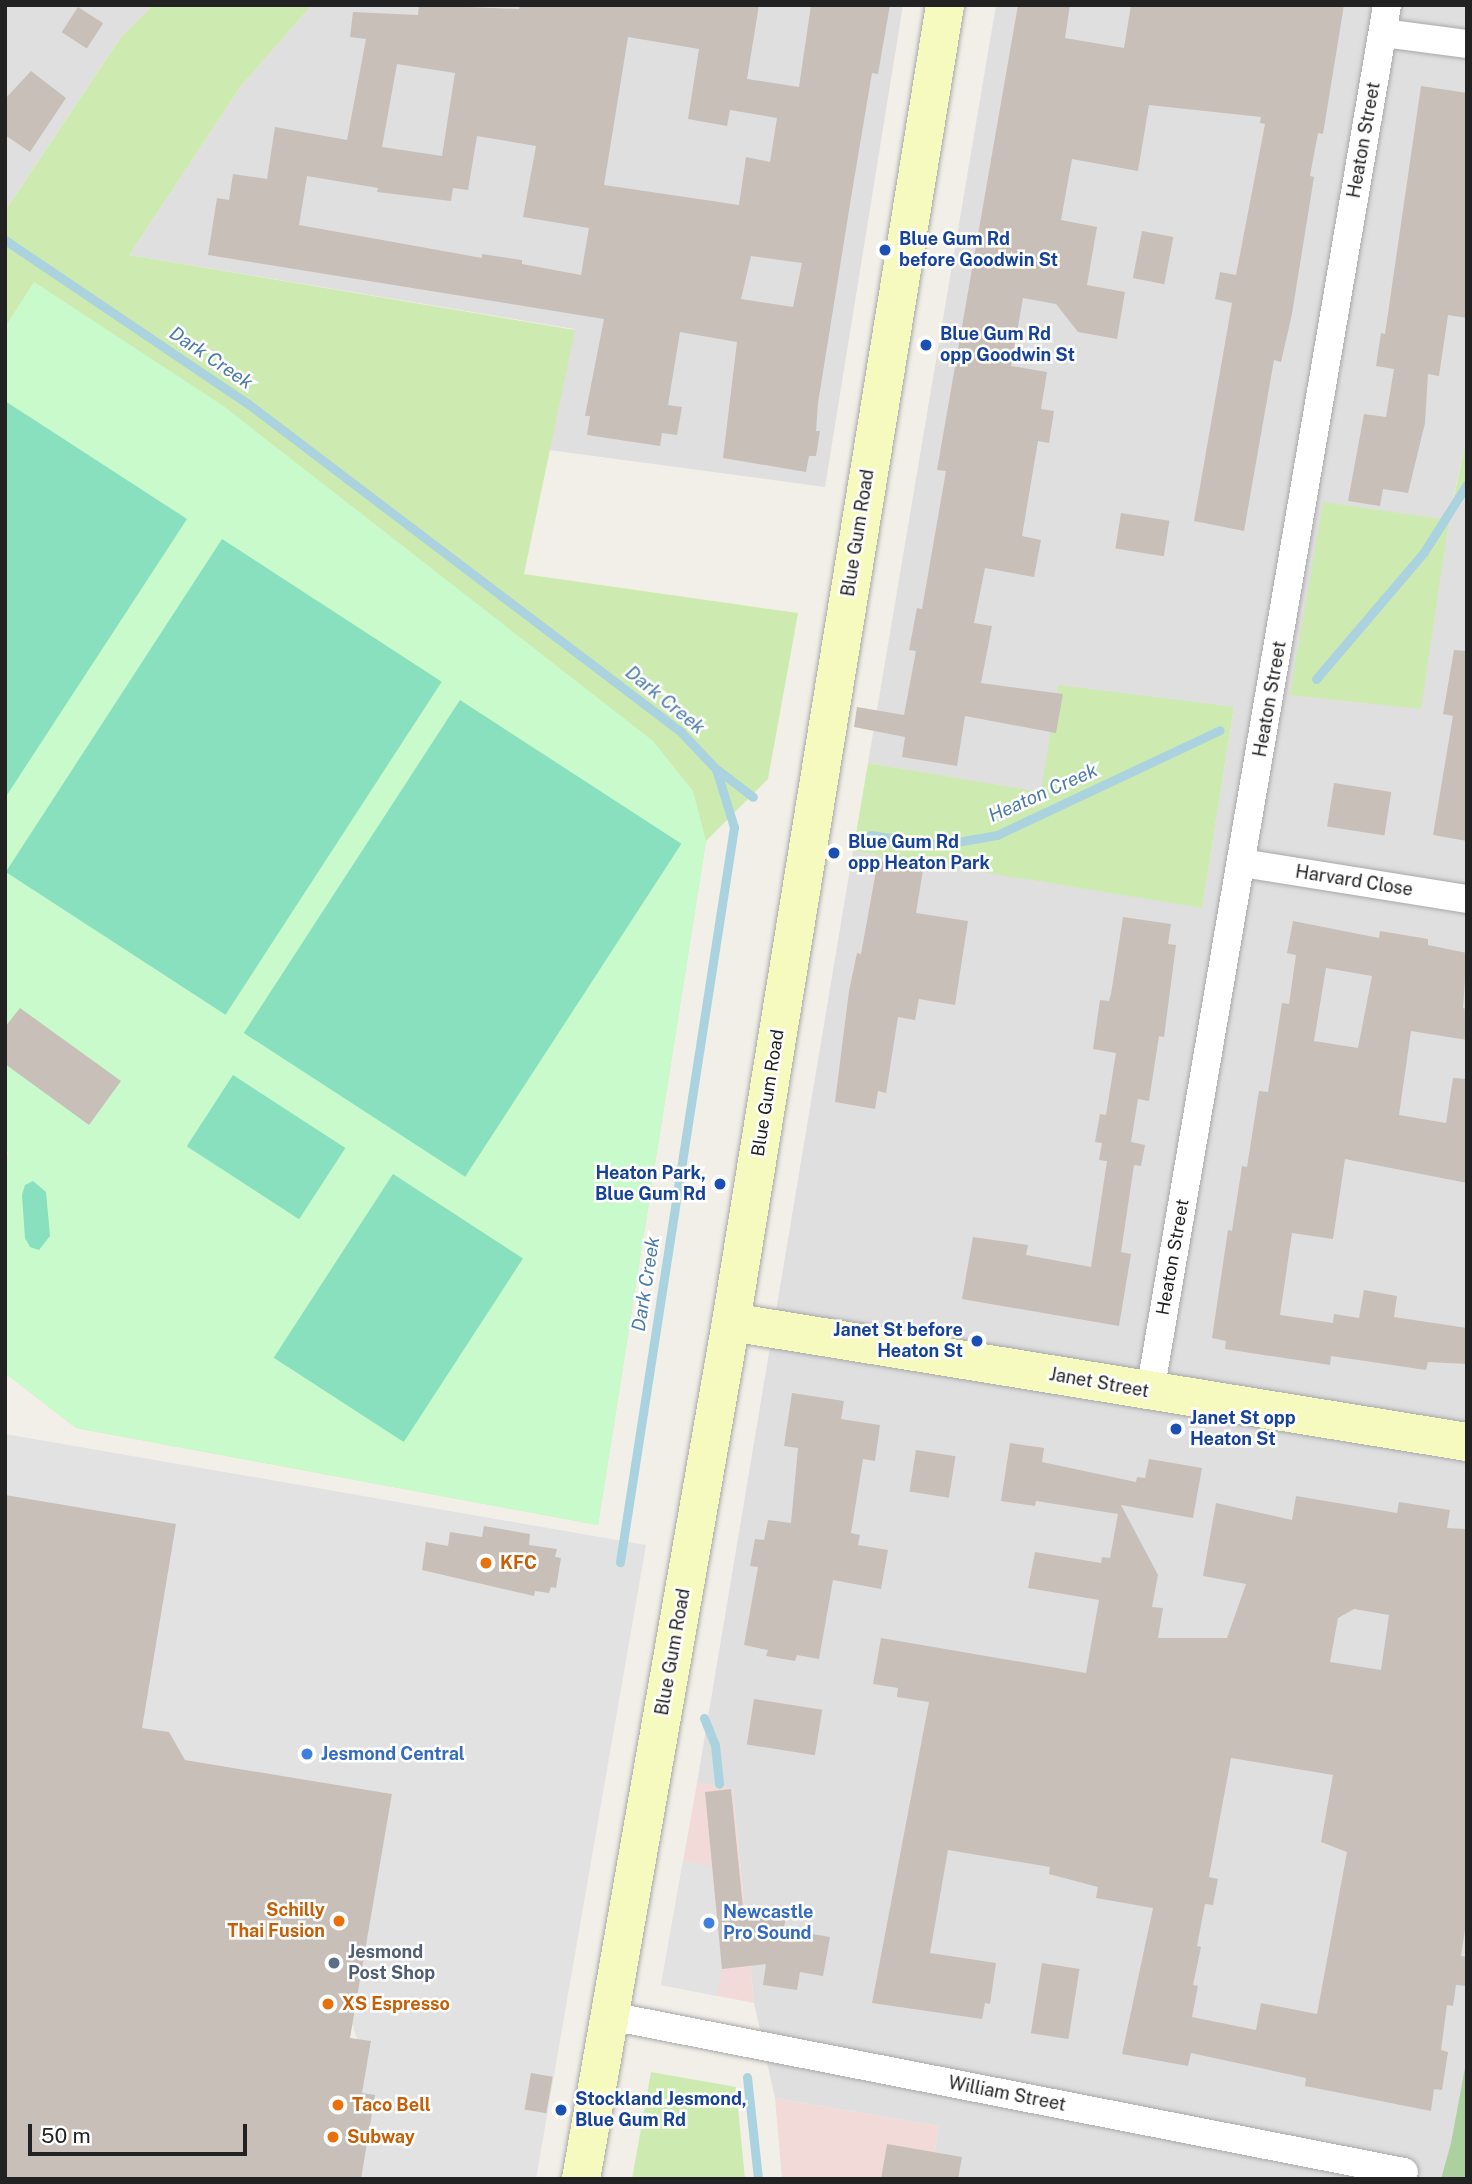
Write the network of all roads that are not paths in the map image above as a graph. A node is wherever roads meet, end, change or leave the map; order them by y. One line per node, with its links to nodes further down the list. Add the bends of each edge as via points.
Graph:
1 (946, 5): 7 (main road, Blue Gum Road)
2 (1387, 5): 3 (street, Heaton Street)
3 (1382, 33): 4 (street); 5 (street, Heaton Street)
4 (1467, 44)
5 (1242, 863): 6 (street, Harvard Close); 8 (street, Heaton Street)
6 (1467, 899)
7 (731, 1322): 8 (main road, Janet Street); 10 (main road, Blue Gum Road)
8 (1150, 1392): 9 (main road, Janet Street)
9 (1467, 1442)
10 (610, 2017): 11 (street, William Street); 12 (main road, Blue Gum Road)
11 (1404, 2172)
12 (581, 2179)

